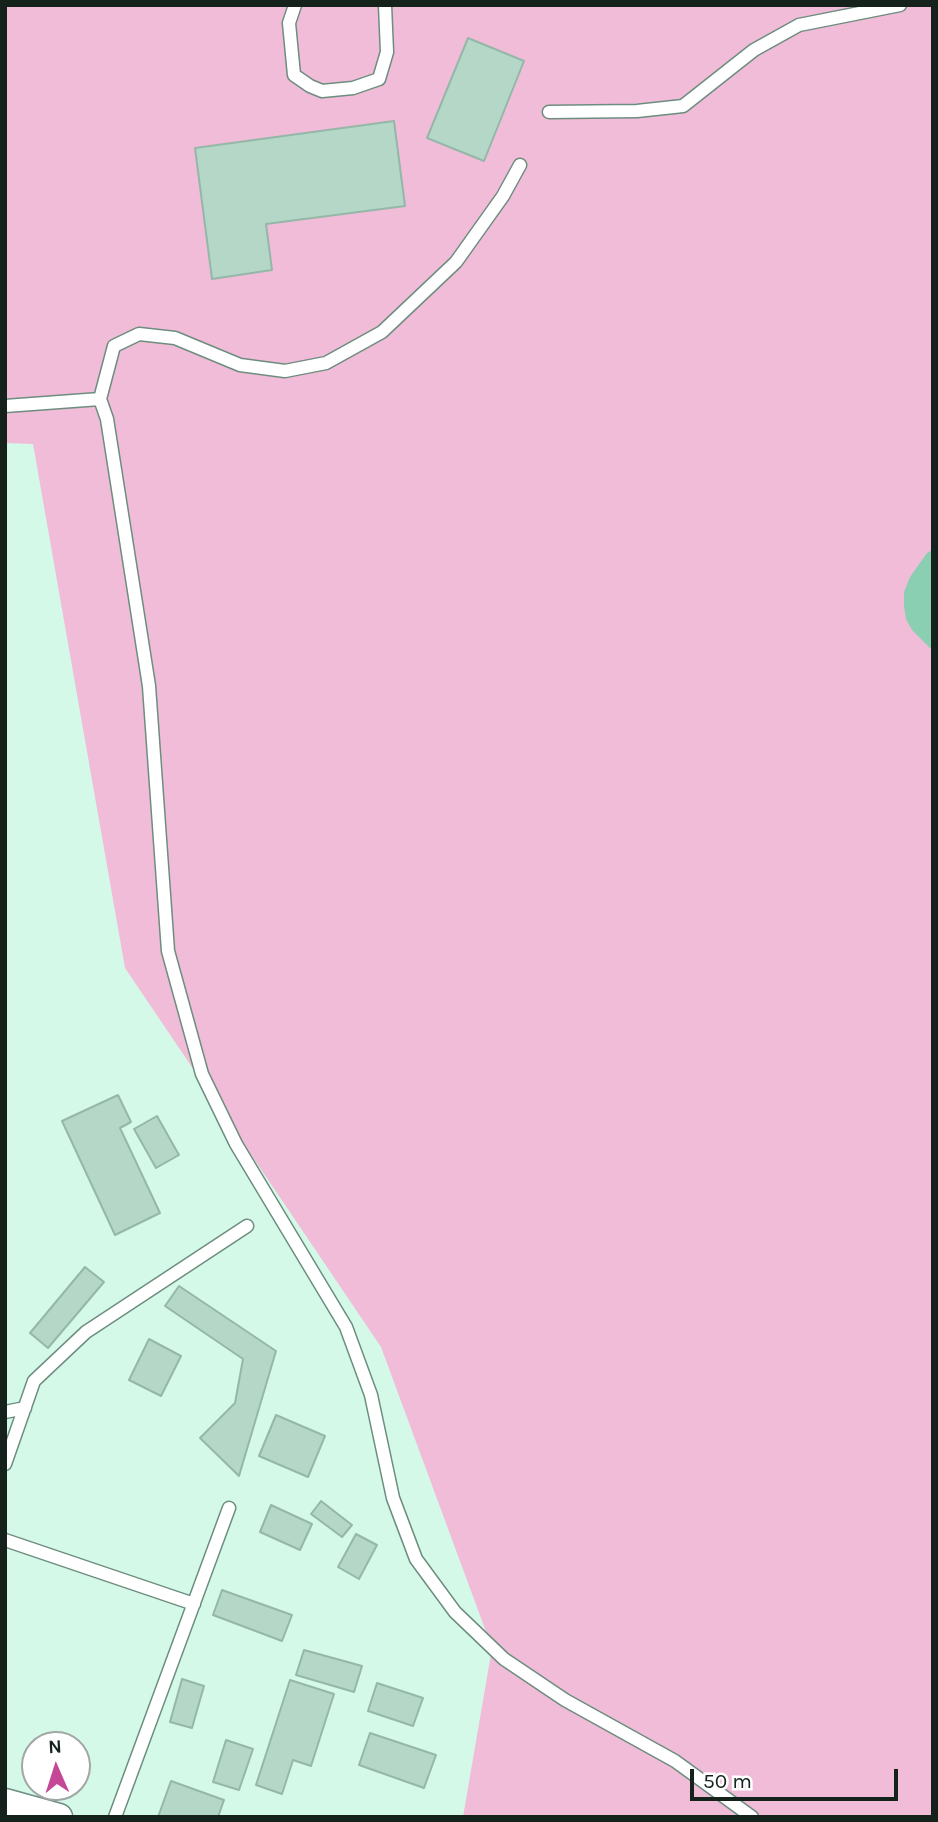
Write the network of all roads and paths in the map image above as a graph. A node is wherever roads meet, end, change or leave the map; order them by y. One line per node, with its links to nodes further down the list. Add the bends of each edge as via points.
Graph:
1 (295, 5): 2 (lane, via 289,23 294,75 322,91 379,79 387,52)
2 (386, 5)
3 (900, 5): 4 (lane, via 799,25 754,50 683,106)
4 (549, 112)
5 (520, 165): 6 (lane, via 456,262 382,332 326,363 285,371 240,365 175,338 139,334 114,346)
6 (100, 399): 7 (lane); 18 (lane, via 107,419 149,686 168,951 202,1074 236,1144 346,1327 371,1395 394,1499 416,1559 455,1612 504,1659 565,1700 676,1761)
7 (5, 406)
8 (247, 1226): 9 (lane, via 86,1332 34,1381)
9 (25, 1408): 10 (lane); 11 (lane)
10 (5, 1412)
11 (5, 1464)
12 (229, 1508): 14 (lane)
13 (5, 1540): 14 (lane)
14 (194, 1604): 17 (lane)
15 (5, 1802): 16 (street)
16 (59, 1817)
17 (115, 1817)
18 (752, 1817)

